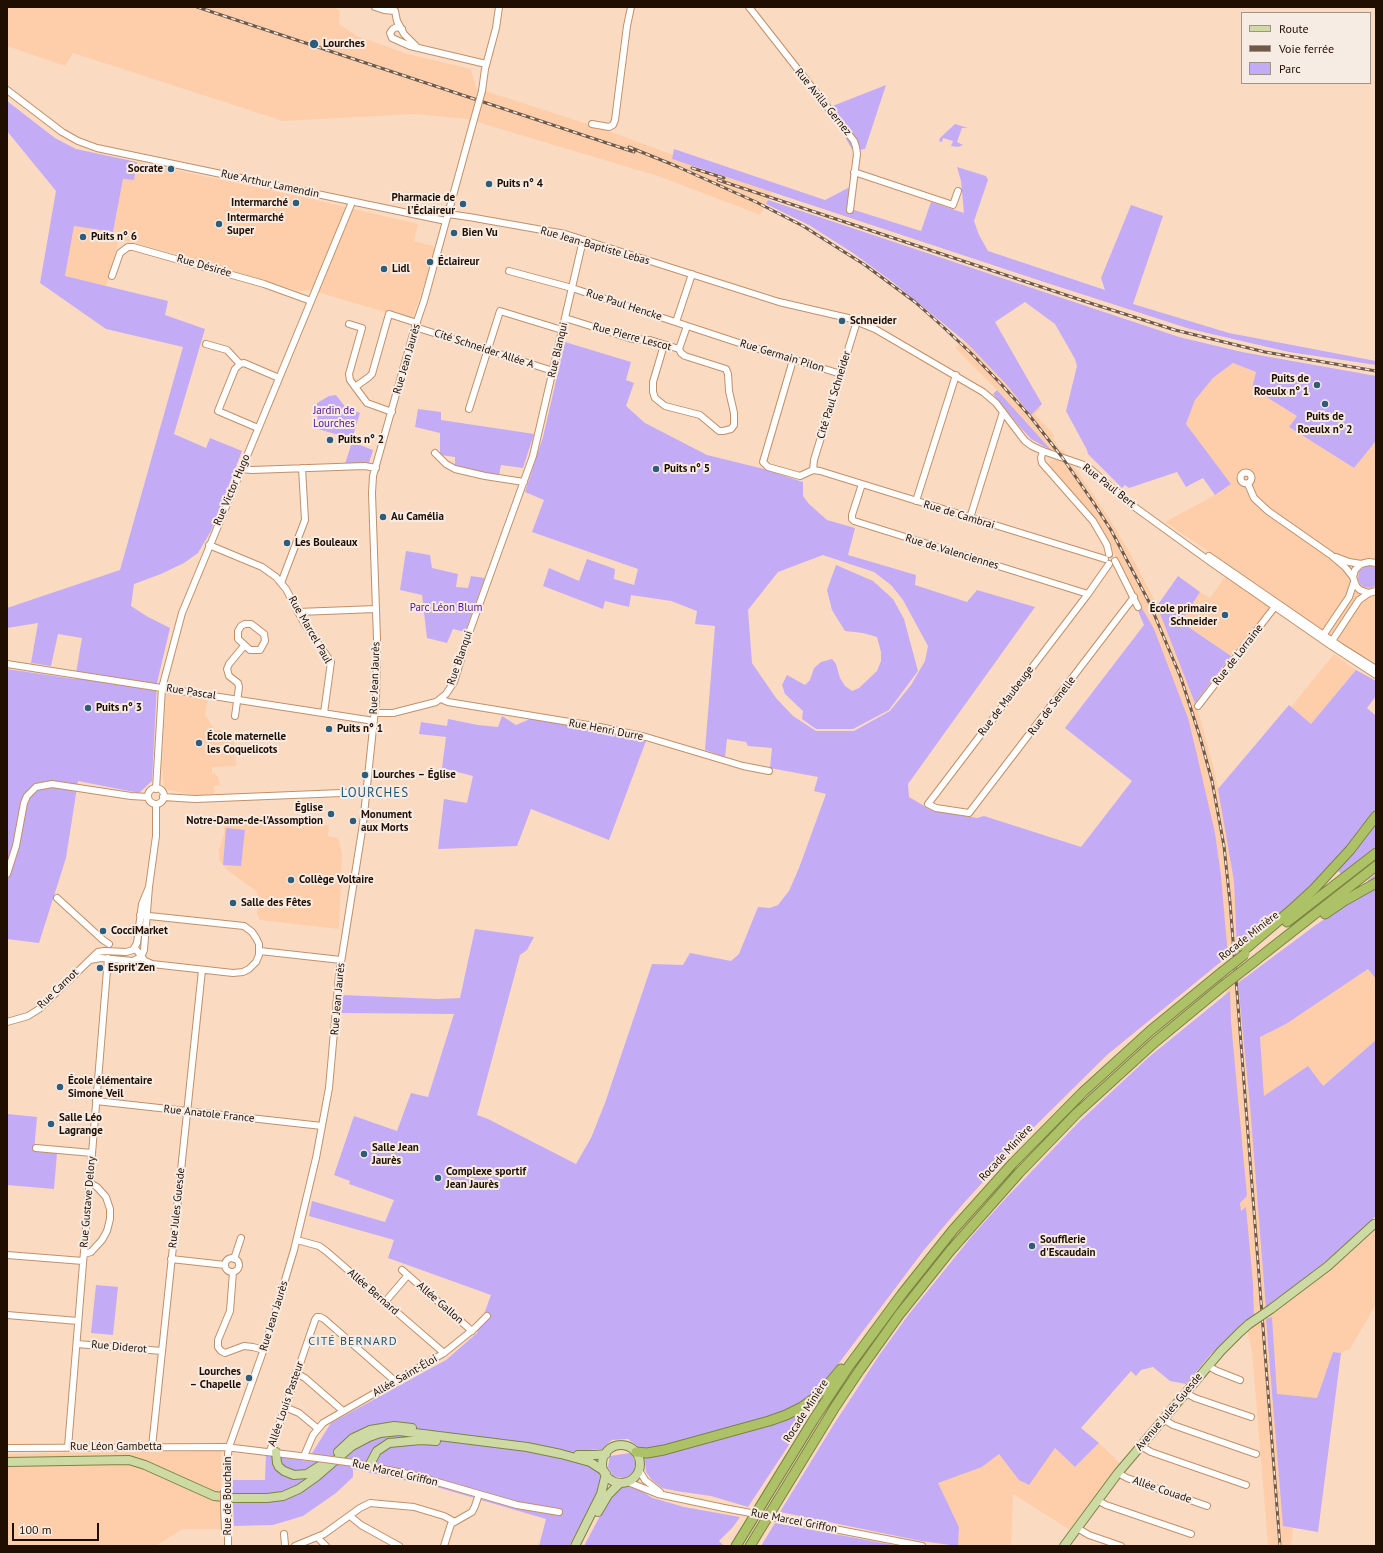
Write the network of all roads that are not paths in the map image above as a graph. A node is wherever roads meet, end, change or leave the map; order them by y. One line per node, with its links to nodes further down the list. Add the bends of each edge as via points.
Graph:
1 (375, 7): 5 (street, via 384,10)
2 (499, 7): 10 (street, Rue Jean Jaurès)
3 (631, 7): 12 (street, via 614,122 608,128)
4 (749, 7): 13 (street, Rue Avilla Gernez, via 854,141)
5 (395, 9): 6 (street); 7 (street, via 397,21)
6 (392, 29): 7 (street, via 397,27); 8 (street, via 391,36)
7 (403, 32): 8 (street, via 402,38); 9 (street)
8 (397, 41): 9 (street)
9 (419, 48): 10 (street)
10 (486, 64): 17 (street, Rue Jean Jaurès, bridge, via 482,90)
11 (7, 90): 15 (street, Rue Arthur Lamendin, via 68,136 102,150)
12 (592, 124)
13 (854, 172): 14 (street, via 953,205); 16 (street, Rue Avilla Gernez)
14 (958, 191)
15 (352, 202): 18 (street, Rue Arthur Lamendin); 24 (street, Rue Victor Hugo)
16 (850, 210)
17 (447, 218): 18 (street, Rue Jean-Baptiste Lebas); 19 (street, Rue Jean-Baptiste Lebas, via 553,232); 29 (street, Rue Jean Jaurès)
18 (438, 220)
19 (583, 240): 21 (street, Rue Jean-Baptiste Lebas); 23 (street, Rue Blanqui)
20 (508, 271): 23 (street, Rue Paul Hencke)
21 (692, 274): 26 (street, Rue Jean-Baptiste Lebas, via 779,302); 27 (street, Rue Paul Hencke)
22 (112, 276): 24 (street, Rue Désirée, via 120,253 128,247 133,247 264,284)
23 (572, 288): 25 (street, Rue Blanqui); 27 (street, Rue Paul Hencke)
24 (311, 302): 42 (street, Rue Victor Hugo)
25 (565, 318): 31 (street, Rue Blanqui); 34 (street, Rue Pierre Lescot, via 632,339 650,340)
26 (857, 321): 40 (street, Cité Paul Schneider); 41 (street, Rue Paul Bert)
27 (676, 322): 30 (street, Rue Paul Hencke)
28 (349, 324): 43 (street, via 362,328 349,376)
29 (416, 325): 36 (street, Cité Schneider Allée A); 43 (street, Cité Schneider Allée A, via 389,314 372,374); 45 (street, Rue Jean Jaurès)
30 (687, 326): 32 (street, Rue Paul Hencke); 35 (street)
31 (562, 330): 36 (street, via 500,311); 39 (street, Rue Blanqui)
32 (723, 338): 37 (street, Rue Germain Pilon)
33 (206, 344): 38 (street, via 227,350)
34 (664, 345): 35 (street, Rue Pierre Lescot); 35 (street, Rue Pierre Lescot, via 652,386 655,398 664,406 700,415 719,431 733,427 728,371 684,356)
35 (679, 349)
36 (488, 350): 39 (street, Cité Schneider Allée A); 44 (street)
37 (793, 360): 40 (street, Rue Germain Pilon); 53 (street, via 763,462 768,467 800,476)
38 (240, 364): 42 (street, via 246,364); 47 (street, via 235,369 218,411)
39 (553, 371): 54 (street, Rue Blanqui, via 537,441)
40 (841, 374): 53 (street, Cité Paul Schneider)
41 (956, 375): 46 (street, Rue Paul Bert, via 987,394); 57 (street)
42 (279, 378): 47 (street, Rue Victor Hugo)
43 (355, 387): 45 (street, via 367,403)
44 (469, 409)
45 (392, 412): 51 (street, Rue Jean Jaurès)
46 (1003, 412): 48 (street, Rue Paul Bert, via 1032,446); 58 (street)
47 (258, 428): 52 (street, Rue Victor Hugo)
48 (1043, 451): 60 (street, via 1042,463 1093,521); 72 (street, Rue Paul Bert, via 1089,468 1136,508)
49 (435, 453): 54 (street, via 448,466 460,471)
50 (302, 468): 51 (street); 52 (street); 67 (street, via 305,520)
51 (376, 468): 74 (street, Rue Jean Jaurès, via 372,493)
52 (241, 469): 59 (street, Rue Victor Hugo)
53 (813, 470): 55 (street, Rue de Cambrai)
54 (524, 482): 83 (street, Rue Blanqui, via 455,679)
55 (862, 484): 57 (street, Rue de Cambrai); 70 (street, Rue de Valenciennes, via 852,515 854,521)
56 (1248, 484): 61 (street, via 1254,498 1268,511)
57 (916, 501): 58 (street, Rue de Cambrai)
58 (970, 518): 63 (street, Rue de Cambrai)
59 (209, 545): 67 (street, Rue Marcel Paul, via 258,565); 82 (street, Rue Victor Hugo, via 180,617)
60 (1110, 554): 63 (street, via 1114,556); 63 (street, Rue de Maubeuge, via 1106,556)
61 (1331, 555): 64 (street, via 1349,562); 66 (street, via 1345,567)
62 (1376, 557): 64 (street)
63 (1110, 561): 70 (street, Rue de Maubeuge); 71 (street)
64 (1364, 563): 65 (street); 66 (street, via 1355,570)
65 (1376, 563)
66 (1354, 580): 69 (street, via 1359,589); 76 (street, via 1349,597)
67 (281, 583): 75 (street, Rue Marcel Paul)
68 (1376, 591): 69 (street)
69 (1368, 593): 77 (street, via 1359,600)
70 (1088, 594): 96 (street, Rue de Maubeuge, via 928,804)
71 (1134, 597): 73 (street); 96 (street, Rue de Senelle)
72 (1277, 605): 76 (street, Rue Paul Bert); 85 (street, Rue de Lorraine)
73 (1138, 607)
74 (376, 608): 75 (street); 86 (street, Rue Jean Jaurès)
75 (298, 612): 87 (street, Rue Marcel Paul, via 331,662)
76 (1322, 637): 77 (street, Rue Paul Bert)
77 (1331, 643): 80 (street, Rue Paul Bert); 81 (street, Rue Paul Bert)
78 (244, 646): 78 (street, via 238,639 238,631 241,626 250,624 262,632 266,641 258,651); 84 (street, via 227,669 229,676 239,685)
79 (7, 664): 82 (street, Rue Pascal)
80 (1376, 669)
81 (1376, 675)
82 (162, 688): 84 (street, Rue Pascal); 91 (street, Rue Victor Hugo)
83 (441, 699): 86 (street, Rue Blanqui, via 393,713); 90 (street, Rue Henri Durre, via 646,737 747,767)
84 (238, 700): 87 (street, Rue Pascal); 88 (street)
85 (1198, 706)
86 (375, 712): 89 (street, Rue Jean Jaurès)
87 (324, 713): 89 (street, Rue Pascal)
88 (235, 716)
89 (374, 721): 92 (street, Rue Jean Jaurès)
90 (769, 771)
91 (156, 788): 93 (street, via 150,791); 94 (street, via 162,791)
92 (366, 792): 94 (street, via 195,799); 112 (street, Rue Jean Jaurès)
93 (148, 797): 95 (street, via 151,803); 100 (street, via 52,784 36,788 30,792 24,803 16,846)
94 (163, 797): 95 (street, via 162,802)
95 (156, 804): 102 (street, via 156,836)
96 (969, 813)
97 (1376, 816): 109 (highway, via 1350,850 1314,889)
98 (1376, 853): 109 (highway, Rocade Minière)
99 (1376, 866): 114 (highway, Rocade Minière)
100 (7, 874)
101 (1376, 883): 114 (highway, via 1340,903)
102 (149, 888): 104 (street); 105 (street)
103 (57, 898): 106 (street)
104 (140, 915): 105 (street); 107 (street, via 137,943)
105 (148, 916): 108 (street, via 244,926 254,934); 110 (street)
106 (109, 948): 107 (street, Rue Carnot, via 128,952); 113 (street, Rue Carnot, via 98,952)
107 (134, 948): 110 (street)
108 (260, 951): 112 (street); 115 (street, via 253,965 243,972)
109 (1244, 952): 138 (highway, Rocade Minière, bridge, via 1104,1072 1028,1147 953,1230)
110 (141, 957): 111 (street, Rue Carnot, via 133,961); 115 (street, via 152,964)
111 (108, 958): 113 (street, Rue Carnot); 117 (street, Rue Gustave Delory)
112 (341, 960): 119 (street, Rue Jean Jaurès, via 332,1071)
113 (86, 962): 116 (street, Rue Carnot, via 39,1008 24,1018)
114 (1246, 968): 178 (highway, Rocade Minière, bridge, via 1159,1038 1102,1090 1028,1163 983,1212 928,1278 872,1352)
115 (202, 970): 118 (street, Rue Jules Guesde)
116 (7, 1022)
117 (96, 1101): 118 (street, Rue Anatole France); 121 (street, Rue Gustave Delory)
118 (187, 1112): 119 (street, Rue Anatole France); 129 (street, Rue Jules Guesde)
119 (322, 1126): 125 (street, Rue Jean Jaurès)
120 (36, 1148): 121 (street)
121 (92, 1153): 122 (street, Rue Gustave Delory)
122 (90, 1183): 126 (street, Rue Gustave Delory); 126 (street, via 106,1197 110,1219 102,1240 91,1252)
123 (1375, 1223): 145 (main road, Avenue Jules Guesde, bridge, via 1332,1263 1249,1324)
124 (241, 1238): 128 (street)
125 (296, 1240): 135 (street, Allée Bernard, via 324,1249); 142 (street, Rue Jean Jaurès)
126 (84, 1254): 130 (street, Rue Gustave Delory)
127 (7, 1255): 130 (street)
128 (234, 1258): 131 (street); 133 (street, via 239,1265)
129 (171, 1259): 131 (street); 143 (street, Rue Jules Guesde)
130 (83, 1261): 139 (street, Rue Gustave Delory)
131 (225, 1264): 133 (street, via 228,1270)
132 (402, 1270): 134 (street, Allée Gallon)
133 (233, 1272): 142 (street, via 230,1311 218,1340 218,1348 225,1353 244,1346)
134 (408, 1275): 135 (street, Allée Gallon); 140 (street, Allée Gallon)
135 (385, 1302): 144 (street, Allée Bernard)
136 (7, 1315): 139 (street)
137 (487, 1316): 140 (street, Allée Saint-Éloi)
138 (883, 1319): 163 (highway, via 870,1331 826,1387 797,1410 769,1421 670,1448); 195 (highway, Rocade Minière, via 818,1413)
139 (78, 1321): 141 (street, Rue Gustave Delory)
140 (472, 1331): 144 (street, Allée Saint-Éloi)
141 (77, 1344): 143 (street, Rue Diderot); 158 (street, Rue Gustave Delory)
142 (264, 1350): 160 (street, Rue Jean Jaurès)
143 (162, 1351): 159 (street, Rue Jules Guesde)
144 (444, 1353): 148 (street, Allée Saint-Éloi)
145 (1208, 1366): 147 (street); 149 (main road, Avenue Jules Guesde)
146 (296, 1374): 148 (street, Allée Louis Pasteur, via 318,1317 324,1319); 150 (street, Allée Louis Pasteur); 151 (street, via 305,1378)
147 (1240, 1380)
148 (395, 1381): 151 (street, Allée Saint-Éloi)
149 (1186, 1393): 152 (street); 153 (main road, Avenue Jules Guesde)
150 (285, 1407): 154 (street, via 299,1413); 162 (street, Allée Louis Pasteur)
151 (343, 1411): 154 (street, Allée Saint-Éloi)
152 (1251, 1418)
153 (1164, 1419): 157 (main road, Avenue Jules Guesde); 166 (street, via 1173,1425)
154 (317, 1428): 167 (street, Allée Saint-Éloi)
155 (450, 1438): 156 (main road); 162 (main road, via 408,1427 379,1427 354,1438 316,1469 300,1476 282,1469); 168 (main road, via 399,1431 375,1434 352,1446 299,1489 283,1496 267,1498 214,1496 129,1460)
156 (487, 1442): 164 (main road); 169 (main road, via 421,1440 389,1443 377,1450)
157 (1141, 1446): 172 (main road, Avenue Jules Guesde); 174 (street, via 1151,1452)
158 (68, 1447): 159 (street, Rue Léon Gambetta); 161 (street, Rue Léon Gambetta)
159 (152, 1447): 160 (street, Rue Léon Gambetta)
160 (227, 1447): 162 (street, Rue Marcel Griffon); 187 (street, Rue de Bouchain, bridge)
161 (7, 1448)
162 (273, 1452): 167 (street, Rue Marcel Griffon)
163 (636, 1452): 165 (main road, via 630,1447 620,1445 613,1447); 170 (main road, via 640,1460)
164 (561, 1454): 165 (main road); 171 (main road, via 590,1462)
165 (606, 1454): 171 (main road, via 603,1461)
166 (1256, 1454)
167 (304, 1456): 169 (street, Rue Marcel Griffon, bridge)
168 (7, 1462)
169 (369, 1466): 175 (street, Rue Marcel Griffon, via 413,1475)
170 (640, 1470): 173 (main road, via 636,1476); 176 (street, Rue Marcel Griffon, via 649,1483)
171 (605, 1472): 173 (main road, via 613,1481); 193 (main road, via 601,1494)
172 (1118, 1472): 177 (main road, Avenue Jules Guesde); 179 (street, Allée Couade, via 1127,1478)
173 (624, 1482): 176 (street, Rue Marcel Griffon); 194 (main road, via 614,1488 606,1499)
174 (1246, 1485)
175 (479, 1494): 180 (street, Rue Marcel Griffon, via 517,1505); 182 (street, via 472,1512)
176 (666, 1496): 198 (street, Rue Marcel Griffon, bridge)
177 (1097, 1500): 183 (main road, Avenue Jules Guesde); 185 (street)
178 (775, 1505): 196 (highway, Rocade Minière); 197 (highway)
179 (1207, 1506)
180 (559, 1512)
181 (350, 1516): 182 (street, via 363,1506 376,1503 418,1508); 186 (street); 191 (street)
182 (453, 1521): 192 (street)
183 (1077, 1528): 199 (main road, Avenue Jules Guesde); 200 (street)
184 (284, 1534): 188 (street)
185 (1191, 1534)
186 (317, 1538): 189 (street); 190 (street)
187 (228, 1546)
188 (285, 1546)
189 (295, 1546)
190 (326, 1546)
191 (399, 1546)
192 (444, 1546)
193 (575, 1546)
194 (581, 1546)
195 (736, 1546)
196 (750, 1546)
197 (755, 1546)
198 (922, 1546)
199 (1064, 1546)
200 (1121, 1546)

